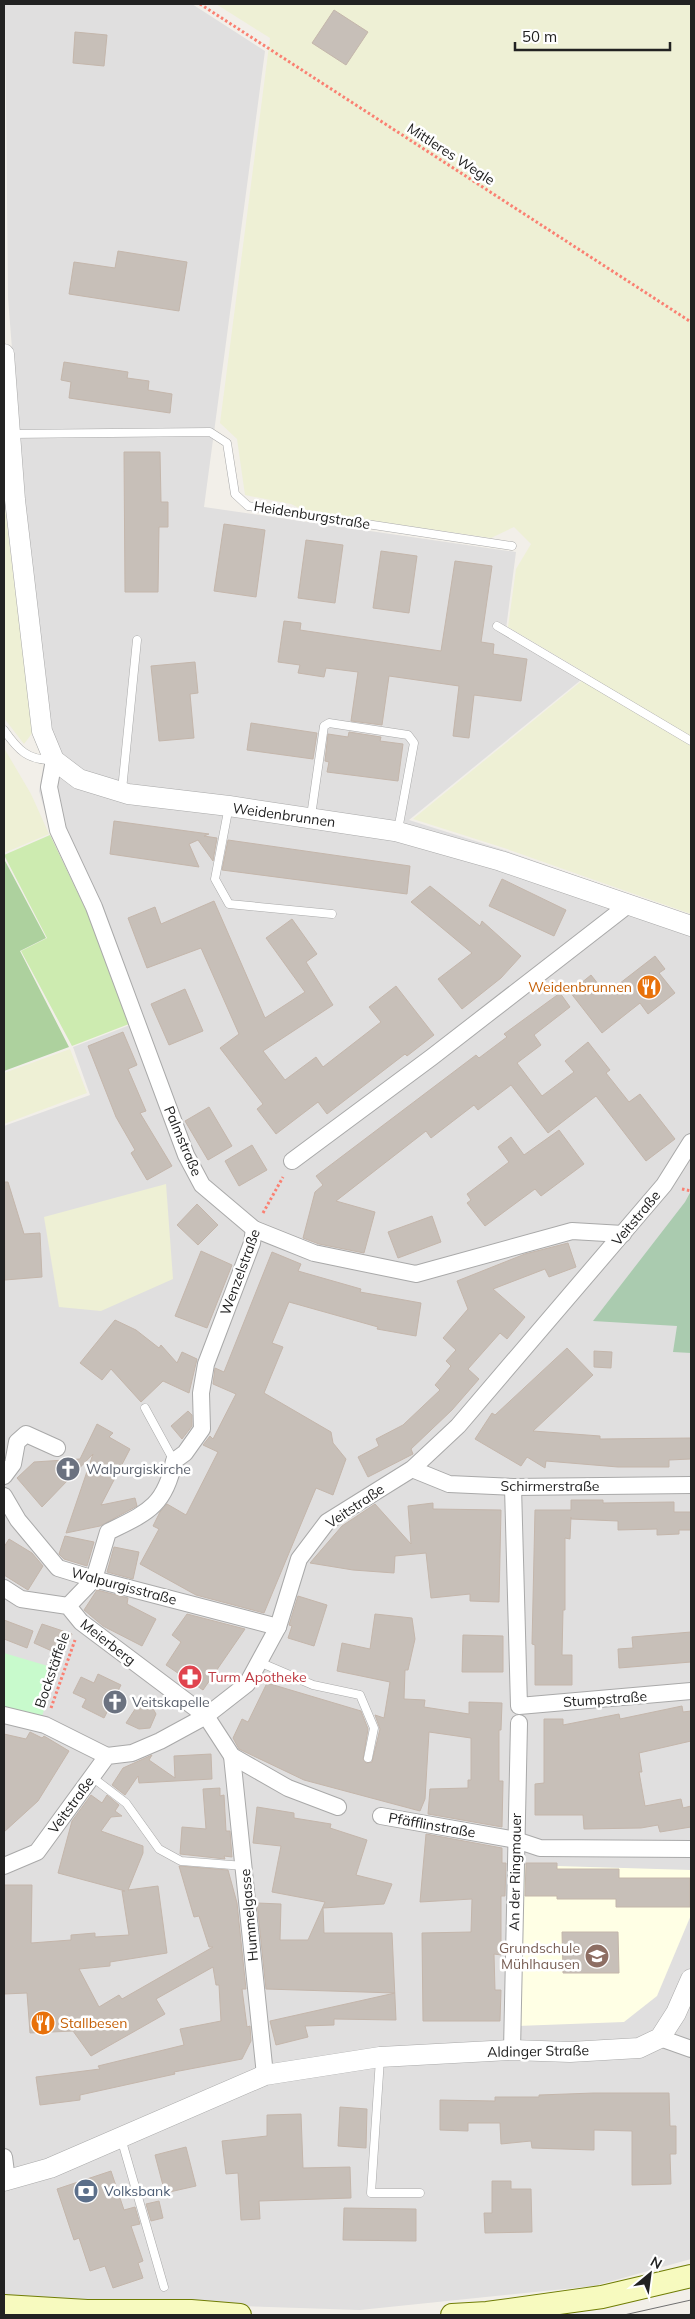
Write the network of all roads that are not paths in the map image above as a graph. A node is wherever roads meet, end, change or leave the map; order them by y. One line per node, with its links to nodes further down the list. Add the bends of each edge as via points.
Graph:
1 (4, 354): 2 (street)
2 (10, 434): 3 (lane, Heidenburgstraße, via 210,432 227,443 235,494 248,506); 8 (street, via 42,731)
3 (512, 546)
4 (497, 626): 7 (lane)
5 (137, 640): 9 (lane)
6 (4, 730): 8 (lane, via 28,757 40,761)
7 (691, 741)
8 (54, 760): 9 (street, Weidenbrunnen, via 79,779); 18 (street, Palmstraße, via 49,788 58,830 94,907 186,1155 202,1185)
9 (121, 792): 10 (street, Weidenbrunnen)
10 (229, 806): 11 (street, Weidenbrunnen); 14 (lane, via 215,879 229,904)
11 (311, 818): 12 (street, Weidenbrunnen); 12 (lane, via 324,726 329,723 408,735 414,743)
12 (398, 832): 13 (street, Weidenbrunnen, via 501,861)
13 (628, 905): 15 (street, Weidenbrunnen); 17 (street)
14 (332, 914)
15 (691, 926)
16 (691, 1142): 19 (street, Veitstraße, via 664,1185)
17 (292, 1161)
18 (254, 1229): 19 (street, Palmstraße, via 314,1253 416,1274 572,1232); 22 (street, Wenzelstraße, via 252,1243 206,1364 201,1393 202,1429)
19 (623, 1234): 23 (street, Veitstraße, via 458,1426)
20 (145, 1408): 22 (lane)
21 (57, 1448): 24 (street, via 26,1434 17,1442 13,1464)
22 (174, 1461): 28 (street, Wenzelstraße, via 160,1500 145,1513 108,1532)
23 (412, 1469): 26 (street, Schirmerstraße, via 449,1484); 31 (street, Veitstraße, via 327,1522 299,1559)
24 (4, 1476)
25 (691, 1485): 26 (street, Schirmerstraße)
26 (513, 1487): 33 (street, Stumpstraße, via 519,1706)
27 (4, 1496): 28 (street, Walpurgisstraße, via 18,1520 58,1568)
28 (94, 1579): 30 (street, Wenzelstraße); 31 (street, Walpurgisstraße)
29 (4, 1588): 30 (street, via 21,1599)
30 (68, 1606): 35 (street, Meierberg, via 81,1622)
31 (278, 1627): 32 (street, Veitstraße)
32 (259, 1662): 35 (street, Veitstraße, via 247,1684); 39 (lane, via 313,1685 360,1695 374,1728)
33 (691, 1692)
34 (4, 1715): 37 (street, via 45,1725)
35 (206, 1716): 37 (street, Veitstraße, via 132,1753); 38 (street)
36 (519, 1723): 43 (street, An der Ringmauer)
37 (107, 1756): 40 (street, Veitstraße)
38 (232, 1756): 41 (street, via 288,1788); 46 (street, Hummelgasse)
39 (368, 1758)
40 (92, 1777): 45 (street, Veitstraße, via 37,1852); 46 (lane, via 126,1803 159,1849 181,1861)
41 (338, 1807)
42 (381, 1816): 43 (street, Pfäfflinstraße)
43 (516, 1840): 44 (street, Pfäfflinstraße, via 540,1848); 50 (street, An der Ringmauer)
44 (691, 1849)
45 (4, 1866)
46 (244, 1866): 52 (street, Hummelgasse)
47 (691, 1979): 48 (street, via 676,2013)
48 (660, 2038): 49 (street); 50 (street, Aldinger Straße, via 639,2048 570,2052)
49 (691, 2049)
50 (512, 2050): 51 (street, Aldinger Straße)
51 (380, 2057): 52 (street, Aldinger Straße); 56 (lane, via 371,2193)
52 (265, 2075): 53 (street, Aldinger Straße)
53 (120, 2136): 55 (street, Aldinger Straße, via 50,2168); 58 (lane)
54 (4, 2157): 55 (street)
55 (5, 2181)
56 (420, 2193)
57 (691, 2276): 61 (main road, via 602,2297)
58 (164, 2287)
59 (4, 2306): 60 (main road, via 87,2312 191,2311)
60 (240, 2315)
61 (452, 2315)

